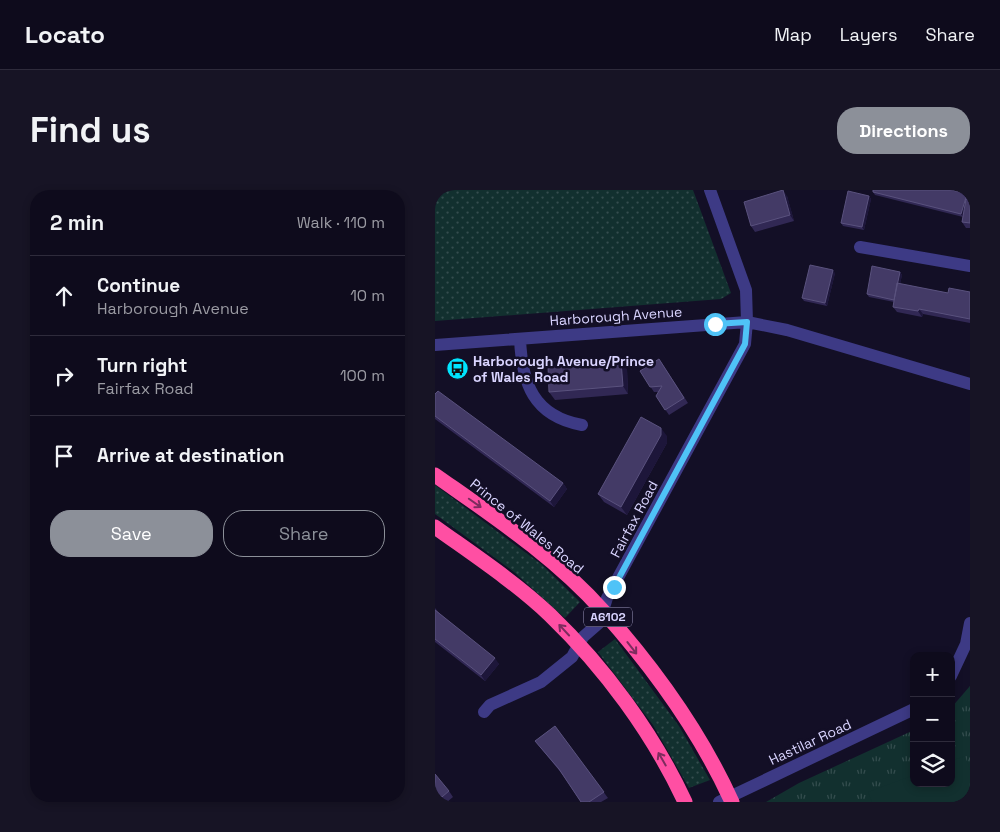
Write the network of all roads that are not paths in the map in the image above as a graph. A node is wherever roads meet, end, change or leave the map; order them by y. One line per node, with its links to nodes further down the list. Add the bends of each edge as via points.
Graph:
1 (710, 190): 4 (street, Fairfax Road, via 746,290)
2 (860, 247): 3 (street)
3 (970, 266)
4 (747, 322): 5 (street, Harborough Avenue); 7 (street, Harborough Avenue, via 787,330); 11 (street, Fairfax Road, via 745,344)
5 (519, 339): 6 (street, Harborough Avenue); 8 (street, via 522,370 535,399 565,422)
6 (435, 345)
7 (970, 384)
8 (582, 425)
9 (435, 475): 11 (highway, Prince of Wales Road / A6102, one-way to 11, via 499,520)
10 (435, 527): 13 (highway, A6102, one-way to 10, via 523,592)
11 (603, 610): 13 (street, Fairfax Road, via 599,622); 17 (highway, Prince of Wales Road / A6102, one-way to 17, via 678,706)
12 (970, 623): 14 (street, via 966,644)
13 (578, 645): 16 (street, Fairfax Road, via 572,657 541,682 490,705); 18 (highway, A6102, one-way to 13, via 642,727)
14 (955, 667)
15 (910, 711): 17 (street, Hastilar Road)
16 (483, 712)
17 (727, 800)
18 (685, 802)

